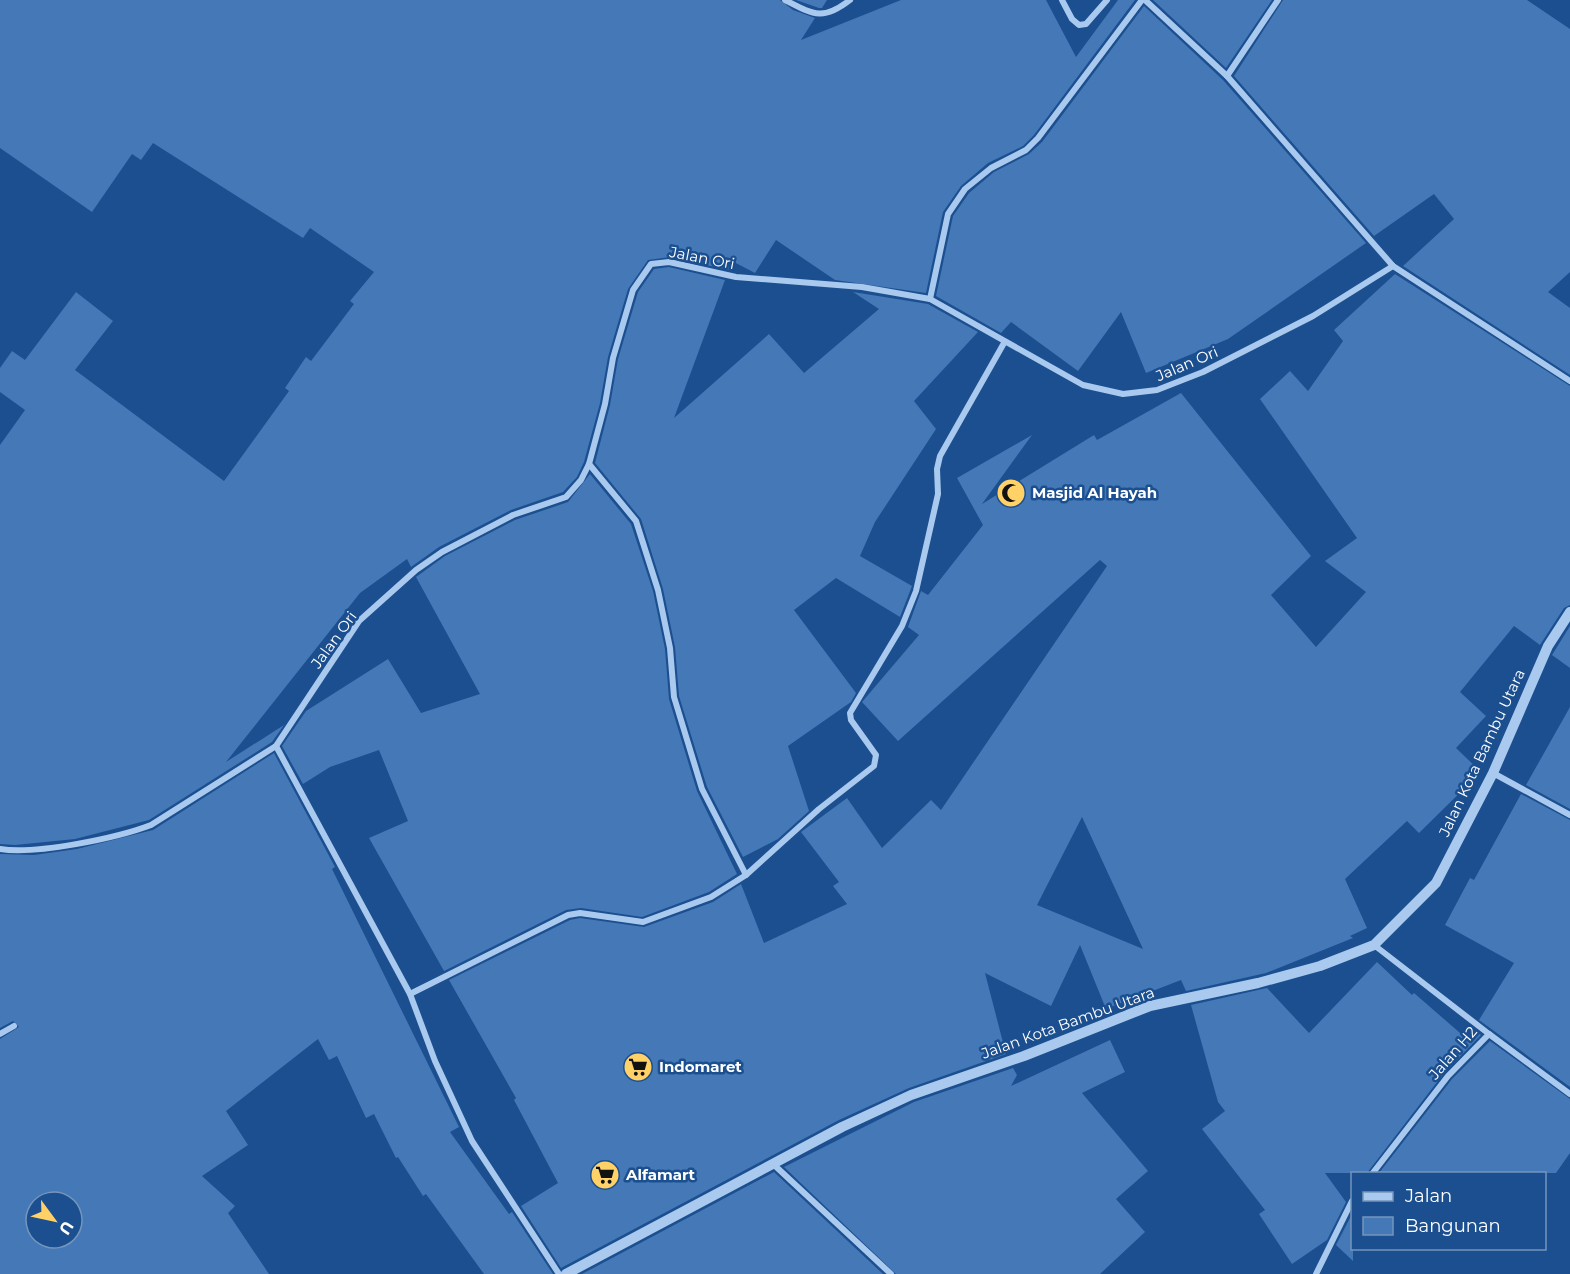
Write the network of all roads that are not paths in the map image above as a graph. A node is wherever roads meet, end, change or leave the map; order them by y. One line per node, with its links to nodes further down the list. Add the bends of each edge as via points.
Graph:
1 (785, 0): 2 (street, via 826,15)
2 (850, 0)
3 (1062, 0): 4 (street, via 1079,25 1086,24)
4 (1107, 0)
5 (1144, 0): 7 (street); 9 (street, via 1038,138 965,189 948,214)
6 (1278, 0): 7 (street)
7 (1227, 76): 8 (street)
8 (1393, 266): 10 (street, Jalan Ori, via 1313,316 1203,372 1157,390 1123,394 1083,385); 11 (street)
9 (930, 299): 10 (street, Jalan Ori); 12 (street, Jalan Ori, via 862,287 736,277 669,262 651,264 633,290)
10 (1004, 343): 18 (street, via 940,456 938,494 916,591 902,626 850,713 876,755 874,766)
11 (1570, 381)
12 (589, 464): 14 (street, Jalan Ori, via 566,497 513,515 442,552 359,621); 18 (street, via 636,521 658,590 670,648 674,697 702,789)
13 (1570, 612): 15 (street, Jalan Kota Bambu Utara, via 1548,646)
14 (276, 746): 17 (street, Jalan Ori, via 151,825 128,833 47,847); 20 (street)
15 (1493, 773): 16 (street); 19 (street, Jalan Kota Bambu Utara, via 1436,883)
16 (1570, 815)
17 (0, 849)
18 (746, 875): 20 (street, via 711,897 643,922 580,913 568,915)
19 (1374, 945): 23 (street, Jalan H2); 25 (street, Jalan Kota Bambu Utara, via 1258,984 1150,1006 1024,1056 910,1095)
20 (410, 994): 28 (street, via 439,1071 472,1141)
21 (14, 1026): 22 (street)
22 (0, 1034)
23 (1489, 1034): 24 (street); 26 (street, Jalan H2, via 1448,1076)
24 (1570, 1094)
25 (772, 1163): 29 (street, Jalan Kota Bambu Utara); 30 (street)
26 (1373, 1172)
27 (1351, 1205): 31 (street)
28 (559, 1274)
29 (566, 1274)
30 (891, 1274)
31 (1316, 1274)

